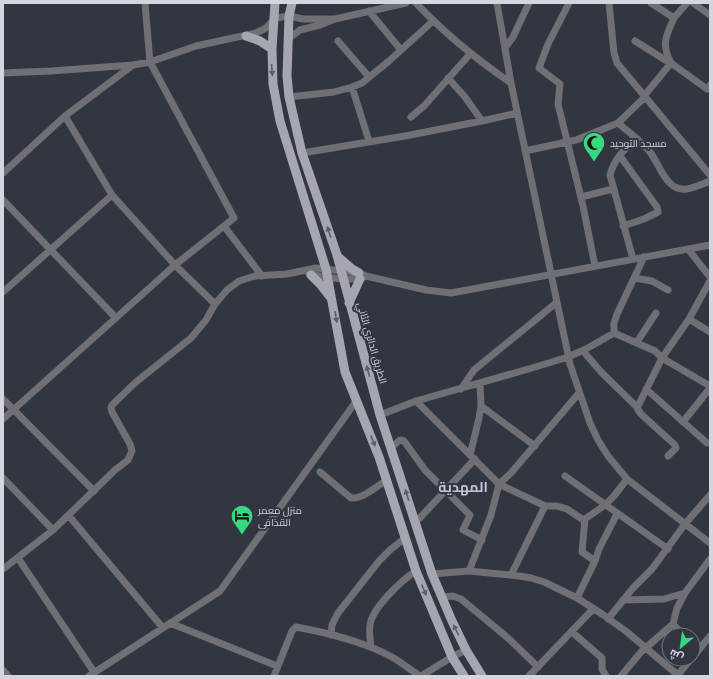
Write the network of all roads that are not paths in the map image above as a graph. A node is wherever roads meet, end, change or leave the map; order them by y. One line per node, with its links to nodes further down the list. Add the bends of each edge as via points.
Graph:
1 (145, 3): 28 (street)
2 (275, 3): 16 (main road)
3 (292, 3): 15 (main road, الطريق الدائري الثاني)
4 (406, 3): 13 (street)
5 (416, 3): 19 (street)
6 (497, 3): 24 (street)
7 (529, 3): 24 (street, via 516,32)
8 (569, 3): 46 (street, via 539,68 560,84 558,101)
9 (609, 3): 38 (street, via 615,57 623,72)
10 (651, 3): 17 (street)
11 (687, 3): 17 (street)
12 (693, 3): 14 (street)
13 (369, 11): 18 (street); 26 (street)
14 (710, 14)
15 (289, 16): 16 (street); 18 (street, via 304,19); 21 (main road, الطريق الدائري الثاني)
16 (275, 18): 20 (street, via 266,28); 25 (main road)
17 (674, 18): 29 (street, via 664,44)
18 (335, 19): 21 (street, via 300,30)
19 (433, 21): 26 (street); 27 (street)
20 (246, 36): 25 (main road); 28 (street, via 196,46)
21 (288, 39): 37 (main road, الطريق الدائري الثاني)
22 (635, 41): 29 (street)
23 (338, 42): 32 (street)
24 (505, 48): 34 (street)
25 (272, 49): 68 (main road, one-way to 68, via 273,84 280,121)
26 (402, 50): 32 (street)
27 (470, 54): 33 (street); 34 (street)
28 (150, 62): 30 (street); 57 (street, via 234,216)
29 (671, 63): 36 (street); 38 (street)
30 (133, 65): 31 (street); 40 (street)
31 (3, 73)
32 (369, 77): 35 (street)
33 (448, 78): 41 (street); 42 (street)
34 (511, 83): 39 (street)
35 (352, 87): 37 (street, via 334,92); 45 (street)
36 (709, 88)
37 (289, 97): 48 (main road, الطريق الدائري الثاني)
38 (645, 97): 43 (street); 51 (street)
39 (517, 113): 42 (street); 47 (street)
40 (65, 116): 50 (street); 54 (street)
41 (411, 117)
42 (482, 121): 45 (street)
43 (618, 123): 44 (street); 46 (street)
44 (637, 140): 49 (street); 52 (street, via 650,151 667,180 676,188 690,188)
45 (369, 141): 48 (street)
46 (568, 142): 47 (street); 55 (street)
47 (525, 152): 71 (street)
48 (302, 153): 62 (main road, الطريق الدائري الثاني, one-way to 48)
49 (620, 156): 53 (street, via 610,175); 58 (street, via 658,212)
50 (3, 173)
51 (710, 175)
52 (710, 181)
53 (613, 189): 55 (street); 58 (street)
54 (112, 195): 61 (street); 65 (street)
55 (581, 197): 66 (street)
56 (3, 200): 61 (street)
57 (224, 226): 65 (street); 72 (street)
58 (623, 226): 64 (street)
59 (710, 245): 60 (street)
60 (688, 249): 63 (street); 74 (street)
61 (50, 250): 78 (street); 84 (street)
62 (336, 256): 70 (main road, الطريق الدائري الثاني); 73 (main road)
63 (644, 257): 64 (street); 75 (street)
64 (633, 259): 66 (street)
65 (175, 265): 82 (street); 84 (street)
66 (595, 266): 71 (street)
67 (301, 272): 68 (street, via 311,269); 69 (street); 72 (street)
68 (327, 273): 69 (street); 70 (street); 79 (main road)
69 (311, 275): 79 (main road)
70 (341, 275): 73 (street); 80 (main road, الطريق الدائري الثاني)
71 (550, 275): 73 (street, via 451,293); 81 (street)
72 (262, 276): 82 (street, via 239,281)
73 (362, 276): 80 (main road)
74 (710, 277)
75 (634, 278): 77 (street, via 652,281); 87 (street, via 616,314)
76 (710, 281): 85 (street)
77 (668, 290)
78 (3, 292)
79 (333, 300): 98 (main road, one-way to 98, via 345,372)
80 (349, 303): 103 (main road, الطريق الدائري الثاني, one-way to 80)
81 (556, 303): 90 (street); 94 (street, via 474,370)
82 (214, 304): 118 (street, via 206,320 191,338 136,382 112,405 112,412 132,451 128,460)
83 (656, 313): 88 (street)
84 (116, 318): 102 (street)
85 (689, 319): 86 (street); 91 (street)
86 (710, 332)
87 (614, 333): 88 (street); 89 (street)
88 (637, 342): 91 (street, via 655,351)
89 (583, 351): 90 (street); 101 (street)
90 (568, 357): 92 (street); 96 (street)
91 (662, 358): 93 (street); 95 (street)
92 (480, 383): 94 (street); 100 (street)
93 (710, 387): 105 (street)
94 (461, 389): 99 (street)
95 (646, 389): 101 (street); 105 (street)
96 (579, 393): 107 (street); 114 (street, via 598,440)
97 (3, 399): 102 (street)
98 (356, 400): 115 (main road, one-way to 115); 146 (street, via 220,591)
99 (416, 401): 103 (street); 110 (street)
100 (481, 406): 107 (street); 110 (street)
101 (637, 407): 109 (street, via 641,414 675,445 676,448)
102 (13, 410): 104 (street); 118 (street)
103 (380, 415): 108 (main road, الطريق الدائري الثاني)
104 (3, 419)
105 (683, 422): 106 (street)
106 (710, 443)
107 (535, 446): 116 (street)
108 (391, 448): 117 (street, via 400,440 404,441 425,470); 125 (main road, الطريق الدائري الثاني, one-way to 108)
109 (668, 456)
110 (472, 457): 116 (street); 117 (street)
111 (320, 472): 115 (street, via 351,498 365,494)
112 (565, 476): 120 (street)
113 (3, 478): 127 (street)
114 (627, 479): 120 (street); 126 (street)
115 (387, 480): 128 (main road)
116 (499, 484): 121 (street); 129 (street)
117 (445, 491): 125 (street); 129 (street, via 470,515 463,530)
118 (94, 492): 123 (street)
119 (710, 495): 126 (street)
120 (605, 505): 122 (street); 124 (street)
121 (545, 506): 124 (street, via 567,509); 139 (street)
122 (617, 514): 131 (street); 134 (street)
123 (69, 516): 127 (street); 149 (street)
124 (585, 520): 134 (street, via 582,552)
125 (416, 522): 138 (main road, الطريق الدائري الثاني)
126 (685, 524): 130 (street); 131 (street)
127 (53, 530): 132 (street)
128 (405, 538): 136 (main road); 151 (street, via 378,561 340,610 334,619)
129 (482, 540): 137 (street)
130 (710, 543)
131 (668, 549): 143 (street)
132 (18, 558): 135 (street); 162 (street)
133 (710, 559): 140 (street)
134 (594, 561): 142 (street)
135 (3, 569)
136 (416, 571): 154 (street, via 397,587 375,612 370,624); 157 (main road, one-way to 157)
137 (469, 571): 138 (street); 139 (street)
138 (432, 574): 141 (main road, الطريق الدائري الثاني)
139 (511, 575): 142 (street, via 544,582)
140 (685, 593): 143 (street, via 664,599); 147 (street)
141 (442, 597): 156 (main road, الطريق الدائري الثاني, one-way to 141); 159 (street, via 453,596 461,599)
142 (577, 598): 144 (street)
143 (623, 600): 145 (street)
144 (593, 609): 145 (street); 150 (street)
145 (608, 619): 155 (street)
146 (170, 623): 149 (street); 158 (street)
147 (672, 624): 148 (street); 155 (street)
148 (675, 627)
149 (163, 628): 162 (street)
150 (572, 632): 159 (street); 169 (street, via 602,658 602,669)
151 (331, 635): 154 (street); 158 (street, via 295,627)
152 (710, 636): 153 (street)
153 (701, 643)
154 (371, 647): 165 (street, via 392,657)
155 (647, 649): 170 (street); 171 (street)
156 (466, 650): 157 (street); 167 (main road, الطريق الدائري الثاني)
157 (452, 657): 165 (street); 166 (main road)
158 (277, 666): 164 (street)
159 (538, 667): 168 (street)
160 (685, 667): 171 (street)
161 (3, 670): 163 (street)
162 (92, 674)
163 (8, 676)
164 (274, 676)
165 (420, 676)
166 (464, 676)
167 (482, 676)
168 (529, 676)
169 (606, 676)
170 (621, 676)
171 (678, 676)

